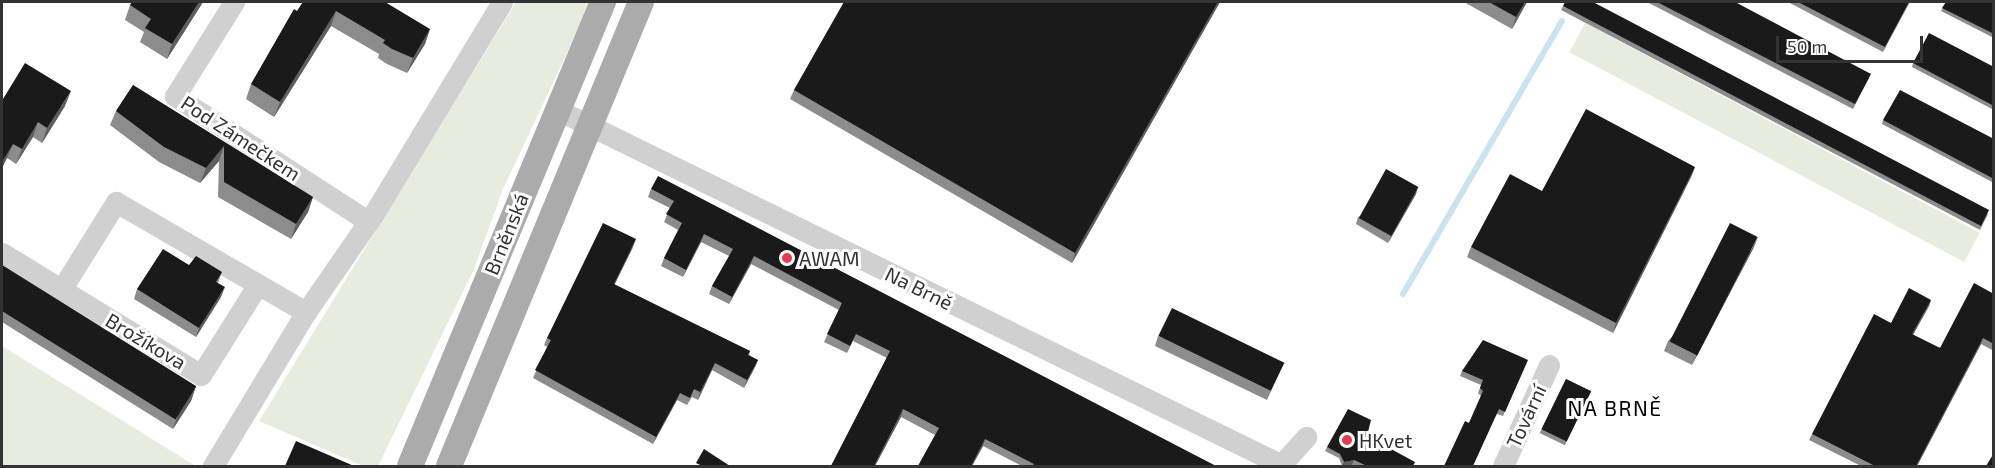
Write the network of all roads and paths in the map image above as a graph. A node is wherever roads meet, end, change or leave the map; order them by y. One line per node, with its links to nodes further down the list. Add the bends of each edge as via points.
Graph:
1 (234, 2): 7 (street, Pod Zámečkem, via 175,96)
2 (502, 2): 7 (street)
3 (603, 2): 5 (main road, Brněnská)
4 (641, 2): 6 (main road, Brněnská)
5 (558, 110): 6 (street, Na Brně); 15 (main road, Brněnská)
6 (589, 127): 16 (main road, Brněnská); 17 (street, Na Brně)
7 (369, 222): 11 (street)
8 (2, 253): 10 (street, Brožíkova)
9 (258, 284): 10 (street, via 116,202); 10 (street, Brožíkova, via 201,375); 11 (street)
10 (60, 290)
11 (306, 312): 14 (street)
12 (1549, 365): 18 (street, Tovární)
13 (1306, 437): 17 (street, Na Brně)
14 (213, 466)
15 (410, 466)
16 (449, 466)
17 (1282, 466)
18 (1503, 466)

